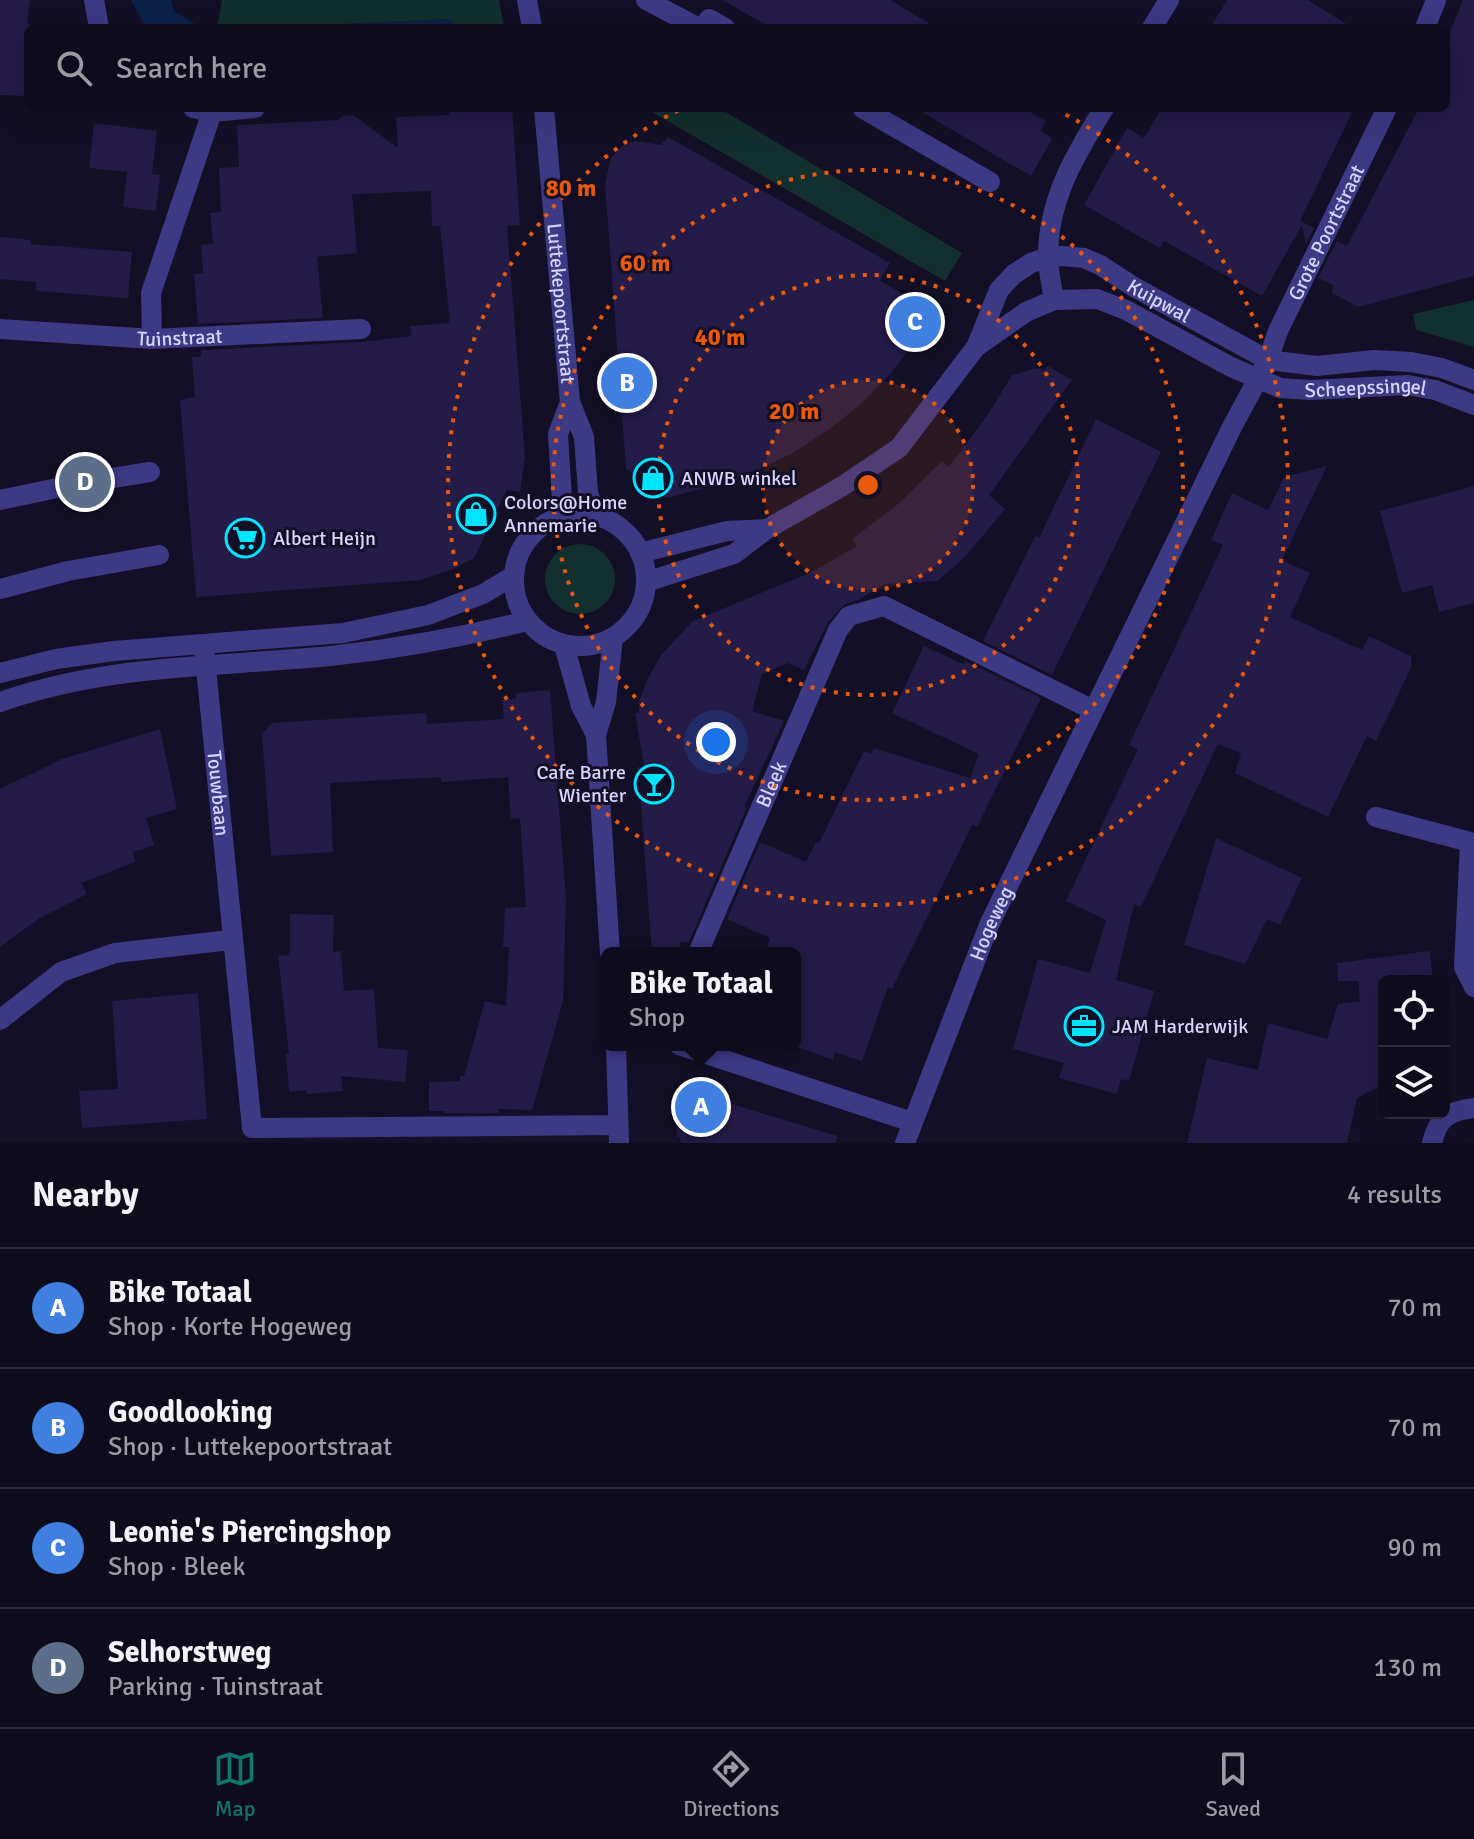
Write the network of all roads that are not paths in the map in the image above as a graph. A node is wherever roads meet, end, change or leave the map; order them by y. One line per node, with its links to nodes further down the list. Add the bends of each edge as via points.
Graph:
1 (94, 0): 6 (street)
2 (527, 0): 7 (street)
3 (646, 0): 8 (street)
4 (1169, 0): 9 (street)
5 (1436, 0): 10 (street)
6 (98, 24)
7 (531, 24)
8 (693, 24)
9 (1154, 24)
10 (1427, 24)
11 (202, 112): 21 (street, via 151,293)
12 (544, 112): 26 (street, Luttekepoortstraat)
13 (869, 112): 16 (street)
14 (1102, 112): 17 (street, via 1068,168 1056,202)
15 (1385, 112): 23 (street, Grote Poortstraat)
16 (990, 182)
17 (1048, 257): 18 (street); 22 (street, via 1023,268 999,290); 23 (street, Kuipwal, via 1084,258 1100,265)
18 (1054, 300): 22 (street, via 1026,312); 24 (street, Kuipwal, via 1097,299 1126,310)
19 (0, 329): 21 (street, Tuinstraat)
20 (361, 329): 21 (street, Tuinstraat)
21 (152, 339)
22 (976, 347): 32 (street, via 899,448)
23 (1268, 360): 24 (street, Hogeweg); 25 (street, Scheepssingel, via 1317,366 1411,362)
24 (1258, 379): 27 (street, Scheepssingel, via 1280,388 1310,390 1408,385); 45 (street, Hogeweg)
25 (1474, 380)
26 (570, 402): 30 (street, Luttekepoortstraat, via 558,434); 31 (street, Luttekepoortstraat, via 584,437 588,493)
27 (1474, 405)
28 (150, 472): 29 (street)
29 (0, 500)
30 (563, 516): 31 (street); 35 (street, via 528,538)
31 (596, 516): 33 (street, via 613,522)
32 (767, 529): 33 (street, via 727,531); 36 (street, via 734,554)
33 (640, 553): 36 (street)
34 (159, 555): 37 (street)
35 (513, 576): 38 (street); 41 (street, via 428,615)
36 (646, 582): 39 (street, via 636,615)
37 (0, 589)
38 (527, 621): 40 (street); 41 (street, via 386,649)
39 (613, 638): 40 (street, via 597,645); 46 (street, via 606,702)
40 (564, 645): 46 (street, via 581,706)
41 (204, 656): 42 (street); 48 (street, Touwbaan)
42 (170, 657): 43 (street, via 56,659); 44 (street)
43 (0, 673)
44 (0, 702)
45 (1093, 710): 50 (street, Bleek, via 884,606 849,616 838,630); 56 (street, Hogeweg, via 989,925)
46 (596, 735): 49 (street)
47 (1376, 817): 51 (street, via 1470,842 1464,967)
48 (231, 940): 52 (street, via 115,953 74,967); 57 (street, Touwbaan, via 252,1128)
49 (610, 947)
50 (701, 947)
51 (1474, 987)
52 (0, 1020)
53 (616, 1051): 57 (street)
54 (697, 1051): 56 (street)
55 (1474, 1108): 59 (street, via 1446,1116 1436,1125)
56 (912, 1122): 58 (street, Hogeweg)
57 (618, 1134)
58 (905, 1143)
59 (1432, 1143)

